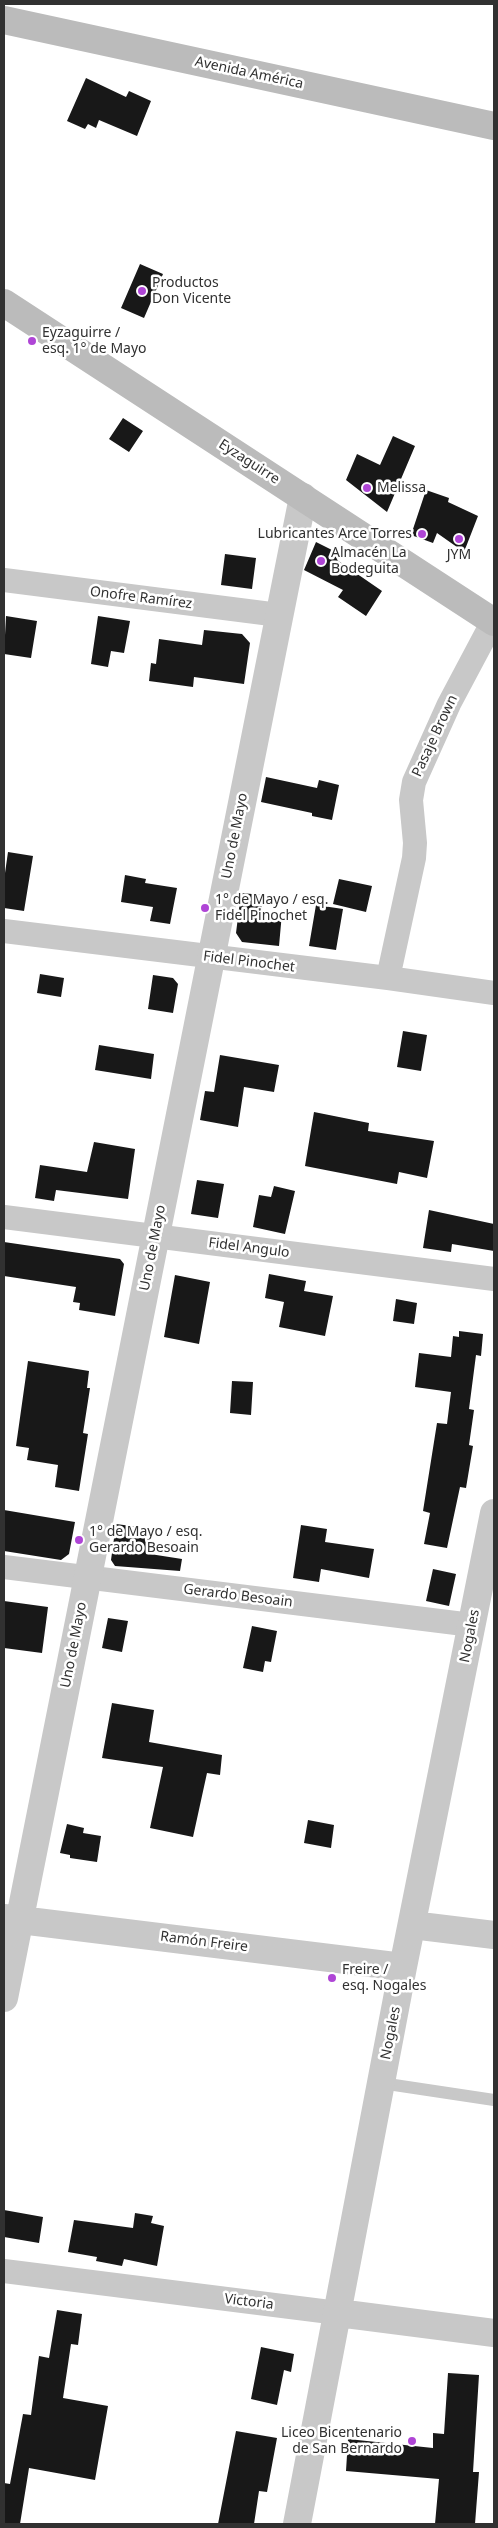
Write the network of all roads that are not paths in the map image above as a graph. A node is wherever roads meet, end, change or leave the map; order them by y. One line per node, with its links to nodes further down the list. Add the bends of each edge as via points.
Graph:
1 (4, 20): 2 (main road, Avenida América)
2 (494, 126)
3 (4, 302): 4 (main road, Eyzaguirre)
4 (303, 497): 6 (street, Uno de Mayo); 7 (main road, Eyzaguirre)
5 (4, 580): 6 (street, Onofre Ramírez)
6 (279, 615): 9 (street, Uno de Mayo)
7 (494, 621): 10 (street, Pasaje Brown, via 449,704 414,782 410,800 414,858)
8 (4, 931): 9 (street, Fidel Pinochet)
9 (211, 957): 10 (street, Fidel Pinochet); 13 (street, Uno de Mayo)
10 (388, 978): 11 (street, Fidel Pinochet)
11 (494, 993)
12 (4, 1217): 13 (street, Fidel Angulo)
13 (155, 1236): 14 (street, Fidel Angulo); 17 (street, Uno de Mayo)
14 (494, 1279)
15 (494, 1513): 18 (street, Nogales)
16 (4, 1568): 17 (street, Gerardo Besoain)
17 (87, 1578): 18 (street, Gerardo Besoain); 19 (street, Uno de Mayo)
18 (472, 1625): 20 (street, Nogales)
19 (12, 1919): 22 (street, Ramón Freire); 23 (street, Uno de Mayo)
20 (412, 1925): 21 (street); 22 (street, Nogales)
21 (494, 1935)
22 (404, 1967): 24 (street, Nogales)
23 (4, 1998)
24 (381, 2083): 25 (lane); 27 (street, Nogales)
25 (494, 2100)
26 (4, 2271): 27 (street, Victoria)
27 (338, 2313): 28 (street, Victoria); 29 (street, Nogales)
28 (494, 2333)
29 (297, 2524)

